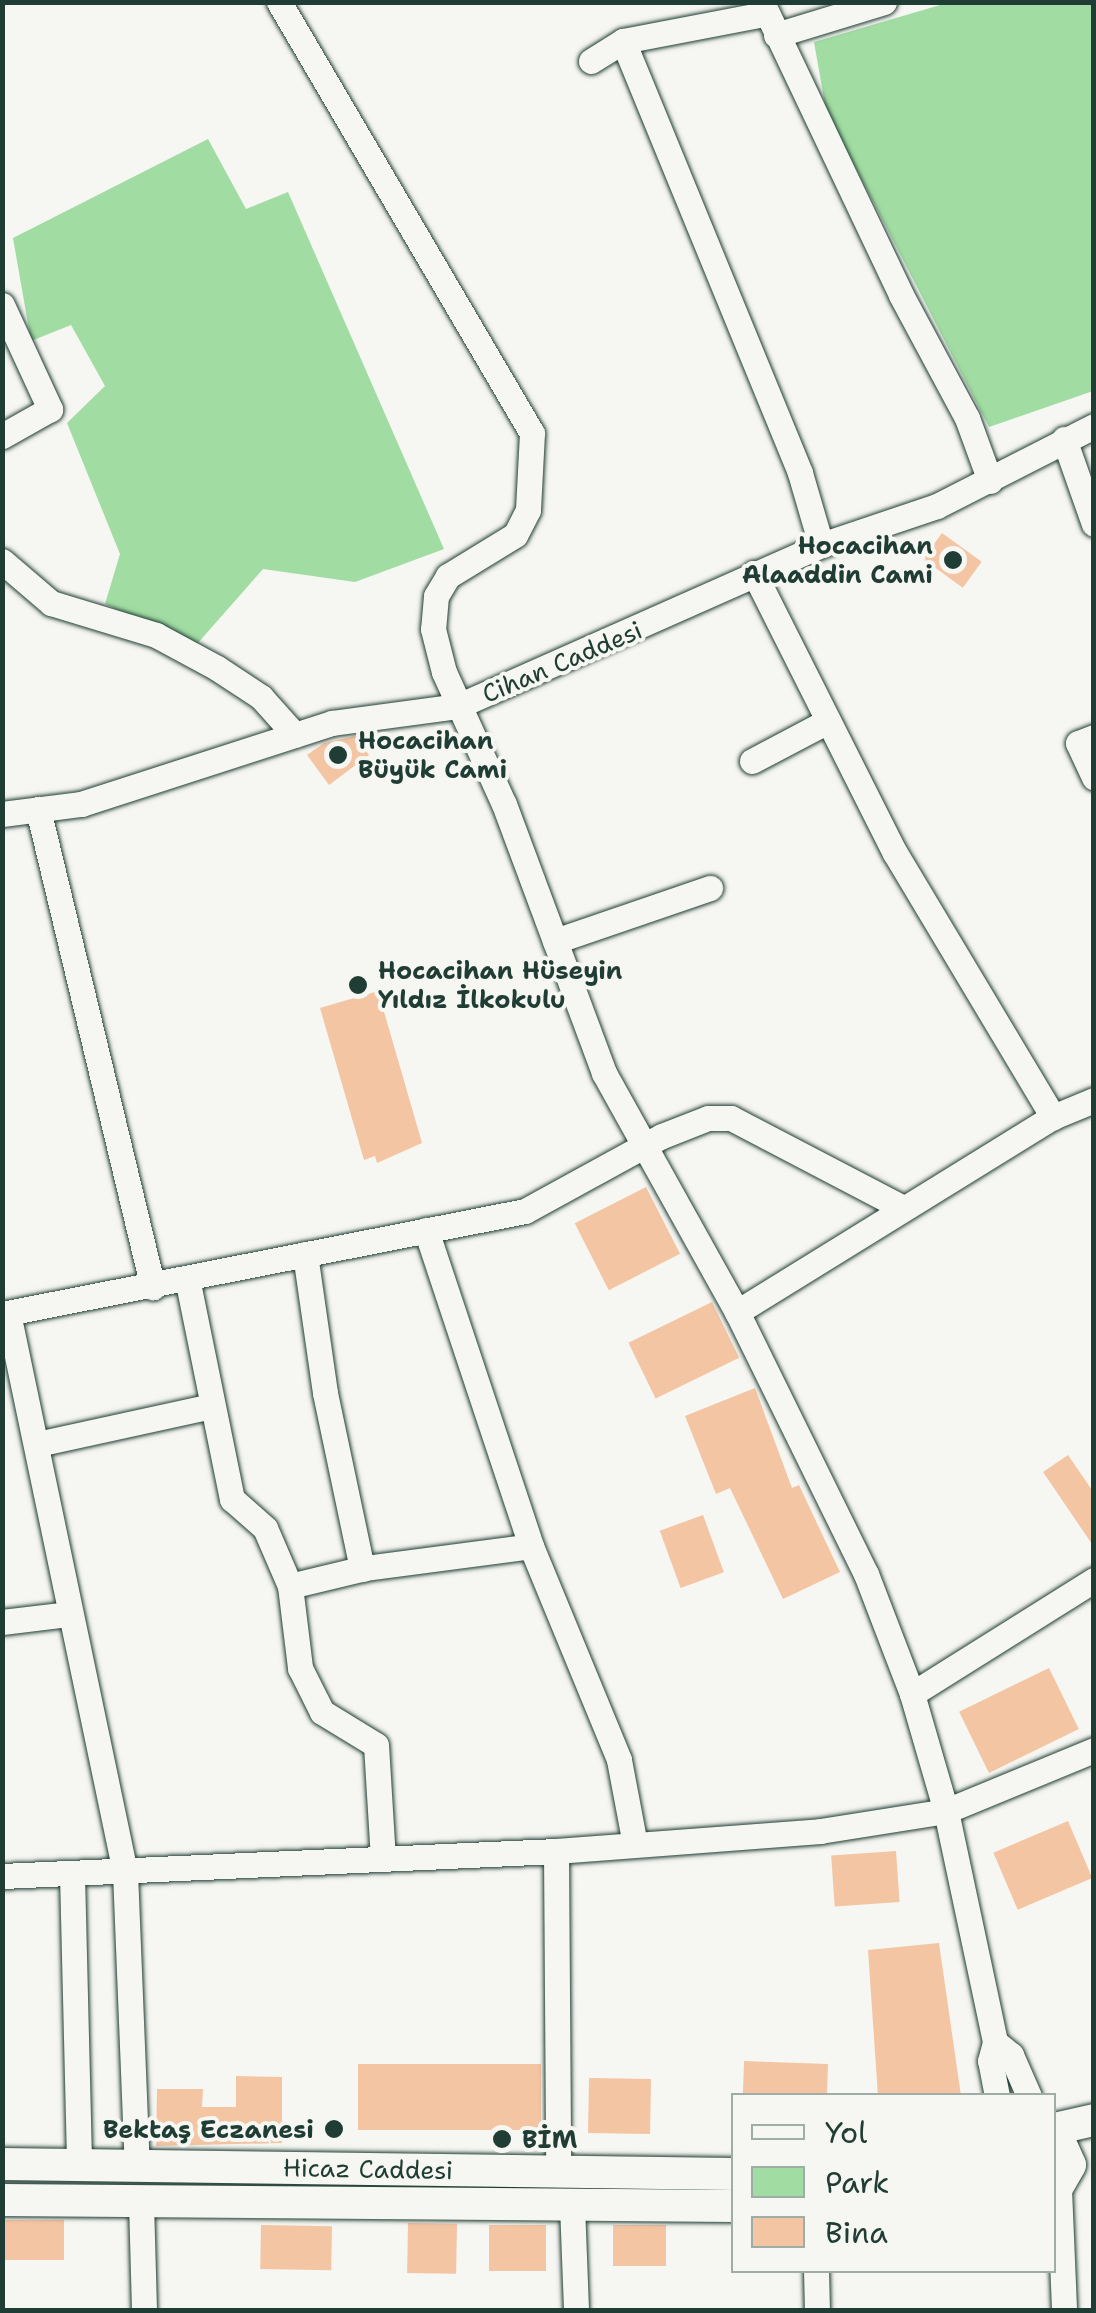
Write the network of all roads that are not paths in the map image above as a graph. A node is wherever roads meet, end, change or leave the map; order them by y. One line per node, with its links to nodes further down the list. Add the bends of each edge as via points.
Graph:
1 (279, 2): 15 (street, via 532,433 528,510 515,535 448,576 436,596 433,629)
2 (884, 2): 3 (street)
3 (768, 17): 4 (street); 10 (street, via 967,418)
4 (622, 41): 5 (street); 12 (street, via 800,473)
5 (591, 61)
6 (2, 306): 8 (street, via 50,409)
7 (1094, 426): 9 (street, Cihan Caddesi)
8 (2, 436)
9 (1064, 439): 10 (street, Cihan Caddesi); 11 (street)
10 (990, 482): 12 (street, Cihan Caddesi)
11 (1094, 524)
12 (821, 544): 14 (street, Cihan Caddesi)
13 (2, 560): 17 (street, via 51,603 156,635 217,668 261,696)
14 (754, 573): 15 (street, Cihan Caddesi, via 611,643); 16 (street)
15 (458, 706): 17 (street, Cihan Caddesi); 24 (street, via 504,804)
16 (828, 721): 19 (street); 26 (street, via 895,854)
17 (296, 734): 21 (street, Cihan Caddesi, via 81,804)
18 (1094, 736): 20 (street, via 1078,743)
19 (752, 761)
20 (1094, 777)
21 (38, 809): 22 (street, Cihan Caddesi); 32 (street)
22 (2, 814)
23 (710, 888): 24 (street)
24 (555, 941): 27 (street, via 604,1074)
25 (1094, 1100): 26 (street)
26 (1052, 1117): 28 (street)
27 (642, 1149): 28 (street, via 708,1118 731,1118); 29 (street, via 525,1211); 33 (street)
28 (903, 1208): 33 (street)
29 (426, 1230): 30 (street); 37 (street)
30 (305, 1254): 31 (street); 38 (street, via 325,1393)
31 (188, 1278): 32 (street); 35 (street)
32 (152, 1286): 34 (street)
33 (737, 1312): 43 (street, via 866,1574)
34 (5, 1313): 36 (street)
35 (212, 1406): 36 (street); 40 (street, via 232,1499 265,1528)
36 (37, 1444): 41 (street)
37 (531, 1546): 38 (street); 46 (street, via 619,1760)
38 (362, 1569): 40 (street)
39 (1094, 1580): 43 (street)
40 (290, 1586): 48 (street, via 300,1668 322,1712 376,1745)
41 (68, 1614): 42 (street); 49 (street)
42 (2, 1622)
43 (912, 1694): 45 (street)
44 (1094, 1750): 45 (street)
45 (946, 1810): 46 (street, via 820,1832); 52 (street)
46 (635, 1845): 47 (street)
47 (556, 1851): 48 (street); 61 (street)
48 (383, 1858): 49 (street)
49 (125, 1872): 50 (street); 60 (street)
50 (72, 1874): 51 (street); 59 (street)
51 (2, 1876)
52 (995, 2042): 53 (street, via 990,2061); 54 (street, via 1011,2055)
53 (996, 2093)
54 (1029, 2093)
55 (1094, 2120): 56 (main road)
56 (1056, 2129)
57 (1056, 2132): 63 (main road, via 1068,2151)
58 (2, 2164): 59 (main road, Hicaz Caddesi)
59 (79, 2165): 60 (main road, Hicaz Caddesi)
60 (138, 2166): 61 (main road, Hicaz Caddesi)
61 (558, 2172): 62 (main road, Hicaz Caddesi)
62 (731, 2174)
63 (1068, 2182): 69 (street)
64 (2, 2200): 65 (main road, Hicaz Caddesi)
65 (141, 2202): 66 (main road, Hicaz Caddesi); 70 (street)
66 (572, 2205): 67 (main road, Hicaz Caddesi); 71 (street)
67 (731, 2206)
68 (816, 2273): 72 (street)
69 (1057, 2276): 73 (street)
70 (144, 2310)
71 (576, 2310)
72 (817, 2310)
73 (1064, 2310)

